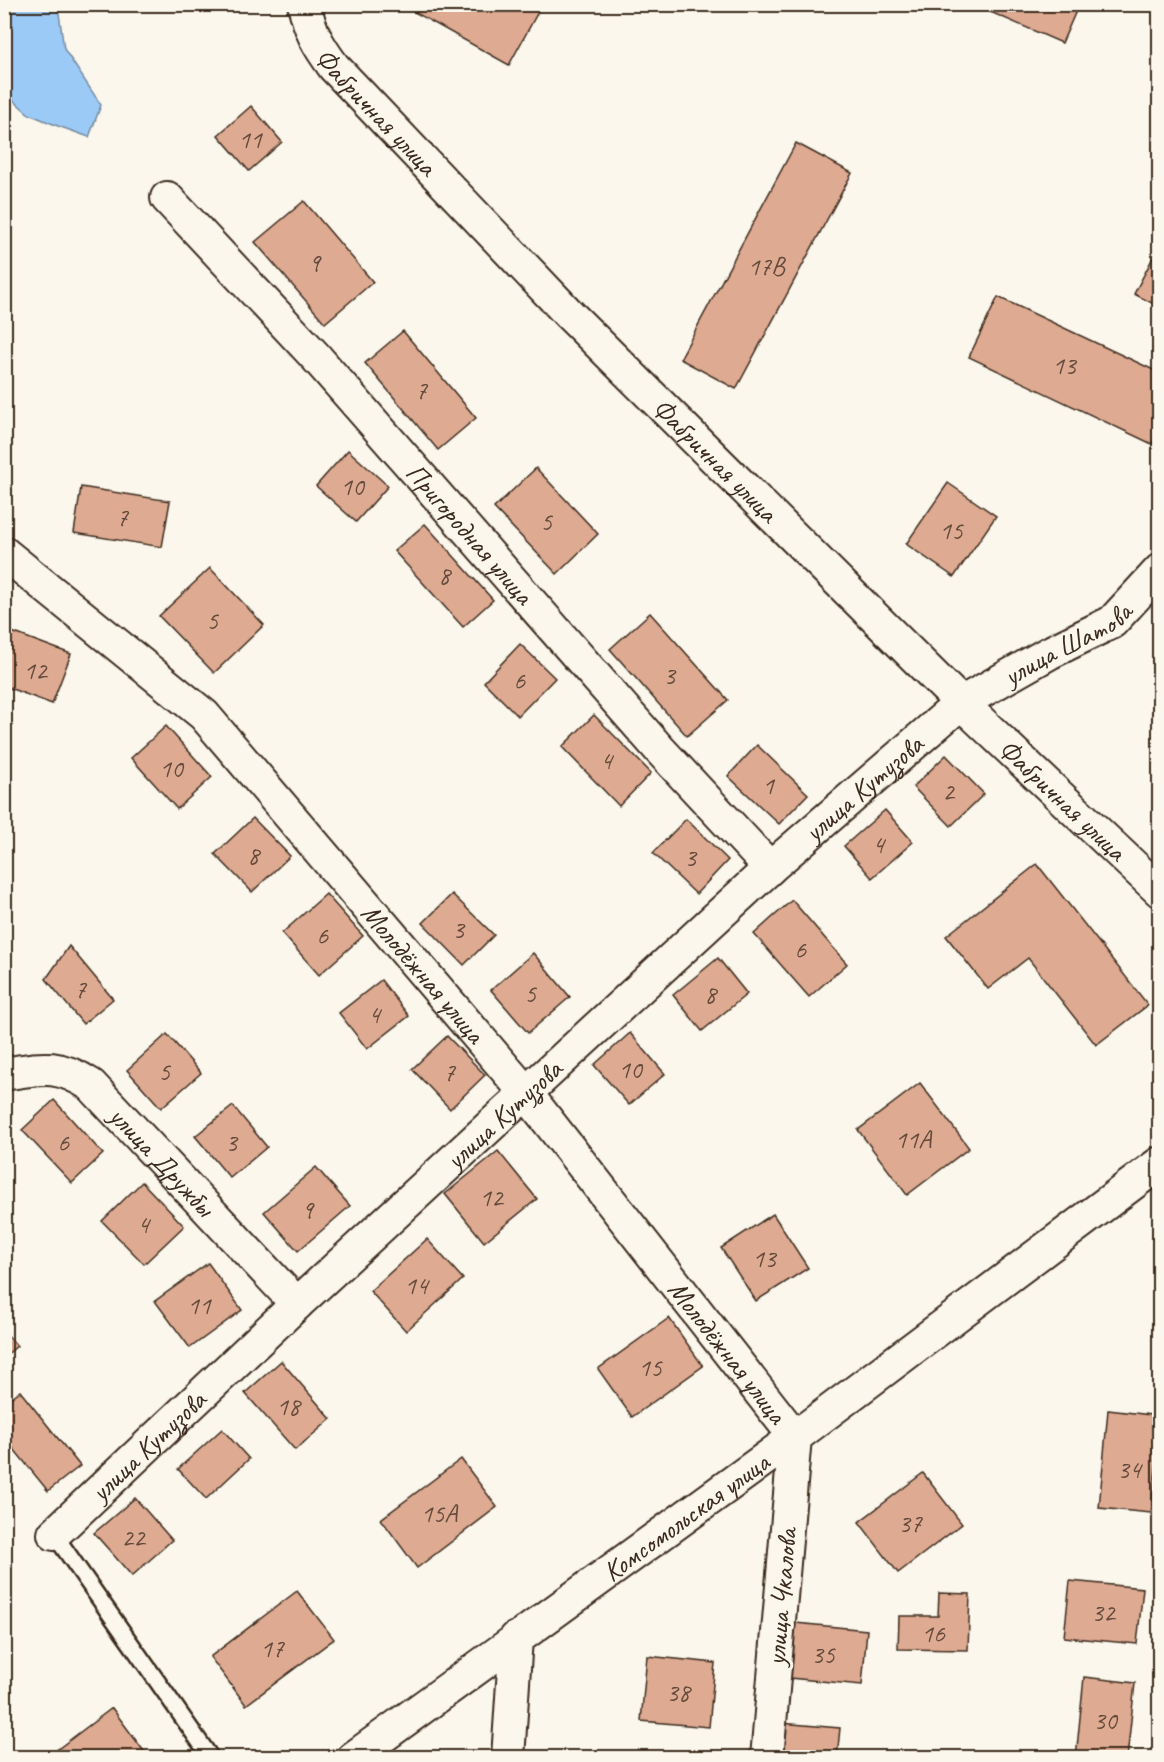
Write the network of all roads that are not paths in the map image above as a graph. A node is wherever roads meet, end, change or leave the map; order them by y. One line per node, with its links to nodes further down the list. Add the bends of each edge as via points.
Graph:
1 (304, 4): 5 (street, Фабричная улица, via 317,44 334,67 570,315)
2 (167, 198): 6 (street, Пригородная улица, via 315,356 661,751)
3 (4, 553): 9 (street, Молодёжная улица, via 204,715)
4 (1160, 570): 5 (street, улица Шатова, via 1112,622)
5 (962, 702): 6 (street, улица Кутузова); 7 (street, Фабричная улица)
6 (770, 868): 9 (street, улица Кутузова)
7 (1160, 891)
8 (4, 1074): 11 (street, улица Дружбы, via 59,1069 91,1085)
9 (526, 1093): 11 (street, улица Кутузова); 12 (street, Молодёжная улица)
10 (1160, 1163): 12 (street, Комсомольская улица)
11 (297, 1304): 13 (street, улица Кутузова)
12 (795, 1437): 14 (street, Комсомольская улица); 18 (street, улица Чкалова)
13 (54, 1534): 15 (lane)
14 (516, 1638): 16 (street, Комсомольская улица); 17 (street)
15 (211, 1758)
16 (353, 1758)
17 (508, 1758)
18 (766, 1758)

